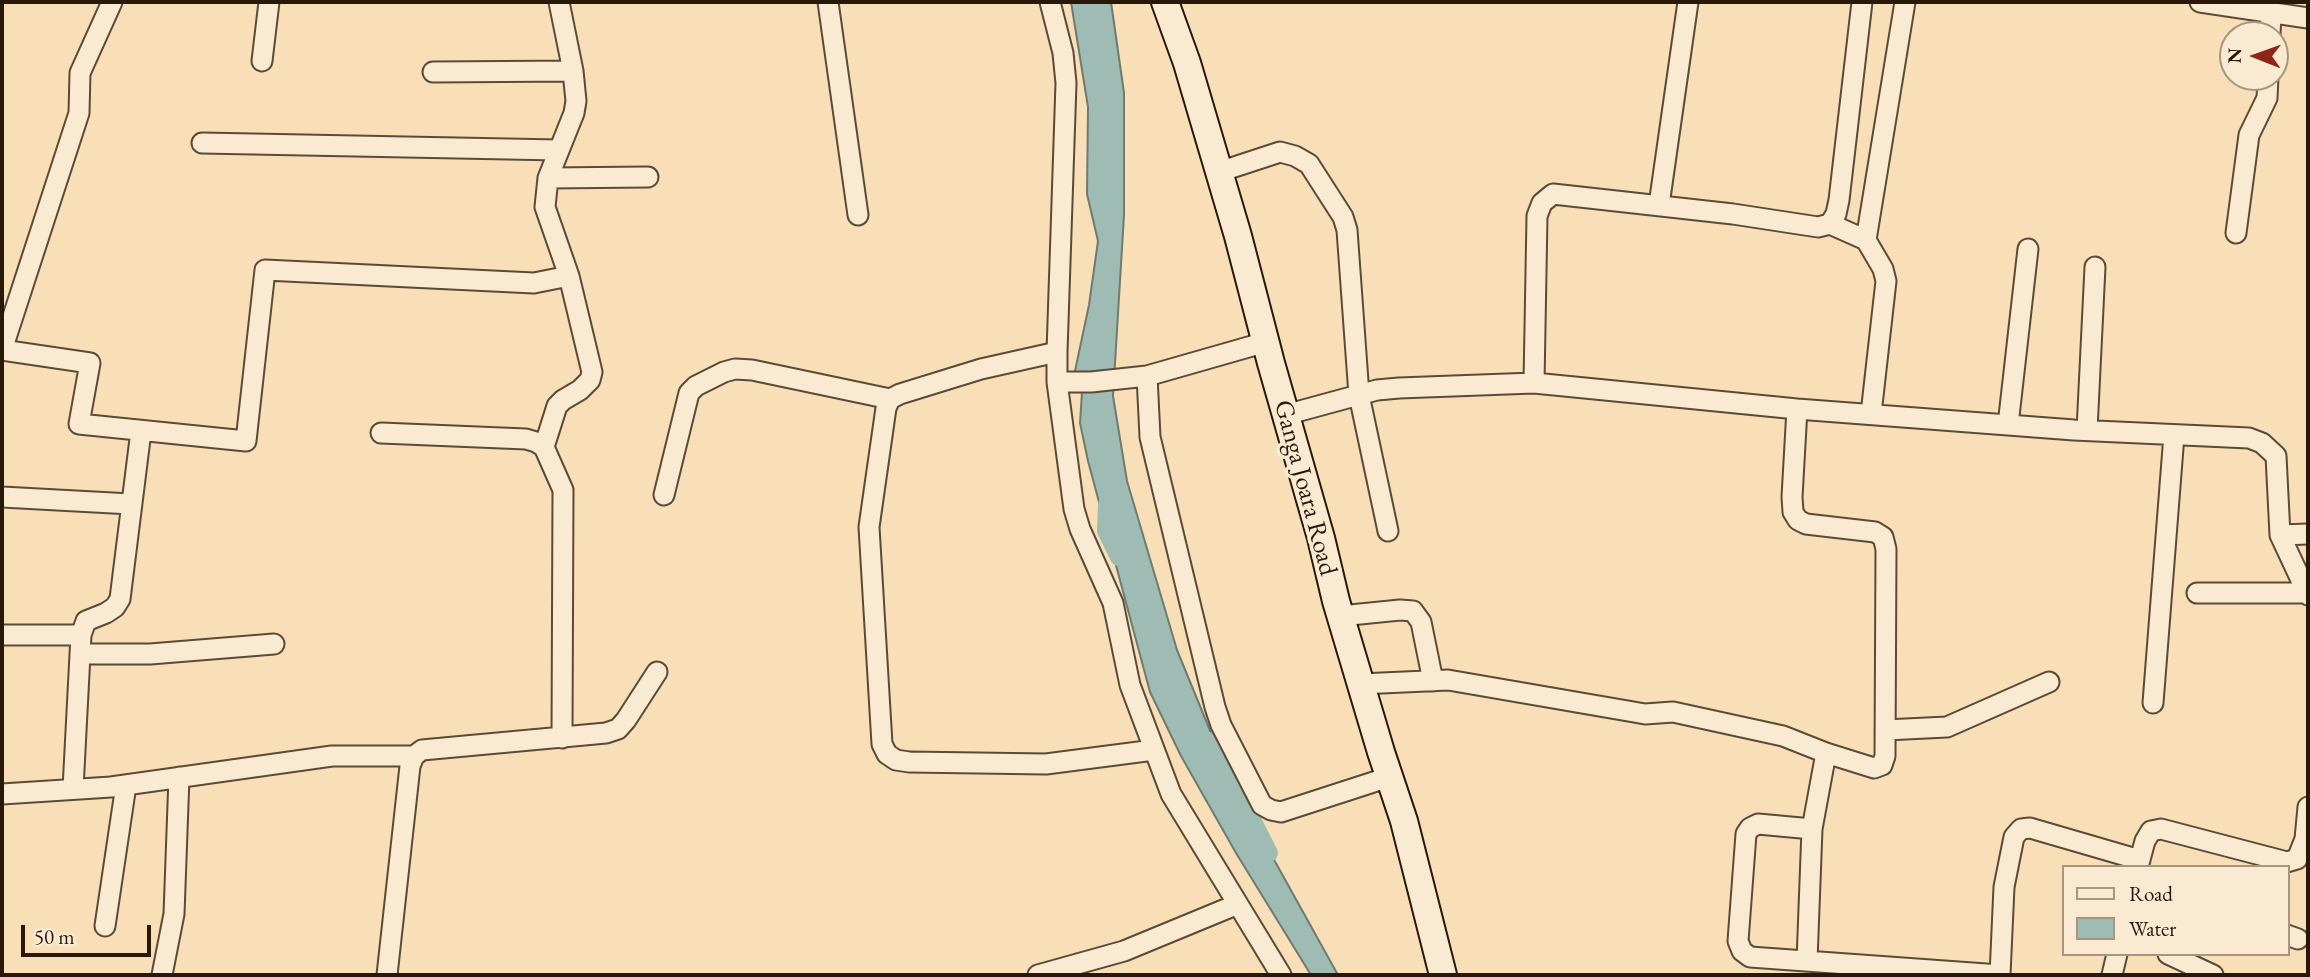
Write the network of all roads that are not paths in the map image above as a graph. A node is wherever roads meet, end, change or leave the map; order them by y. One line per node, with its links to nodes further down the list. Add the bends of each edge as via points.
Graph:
1 (112, 2): 43 (street, via 80,73 79,113 2,350 90,363 79,424)
2 (269, 2): 14 (street)
3 (559, 2): 15 (street)
4 (828, 2): 24 (street)
5 (1051, 2): 32 (street, via 1066,83)
6 (1166, 2): 20 (main road, Ganga Joara Road)
7 (1688, 2): 23 (street)
8 (1862, 2): 25 (street, via 1839,200)
9 (1905, 2): 27 (street)
10 (2200, 2): 11 (street)
11 (2272, 13): 12 (street); 13 (street)
12 (2308, 18)
13 (2271, 21)
14 (262, 61)
15 (573, 71): 16 (street); 19 (street, via 574,113)
16 (433, 72)
17 (2267, 91): 26 (street, via 2249,135)
18 (202, 143): 19 (street)
19 (559, 150): 22 (street)
20 (1219, 172): 31 (main road, Ganga Joara Road); 36 (street, via 1279,152 1295,156 1309,163 1343,217)
21 (648, 177): 22 (street)
22 (548, 178): 30 (street, via 545,207)
23 (1659, 205): 25 (street, via 1818,227); 35 (street, via 1564,193 1553,194 1542,203 1536,216)
24 (858, 215)
25 (1830, 224): 27 (street)
26 (2236, 233)
27 (1866, 240): 39 (street, via 1886,281)
28 (2028, 249): 41 (street)
29 (2095, 267): 42 (street)
30 (569, 276): 43 (street, via 534,283 265,270 246,441); 46 (street, via 592,372 580,390 557,406)
31 (1266, 342): 33 (street); 40 (main road, Ganga Joara Road)
32 (1057, 352): 34 (street); 37 (street, via 981,369)
33 (1146, 376): 34 (street); 70 (street, via 1150,437 1214,707 1262,805 1281,813)
34 (1057, 383): 66 (street, via 1077,519 1113,603 1130,685)
35 (1534, 383): 36 (street, via 1399,388); 38 (street)
36 (1359, 395): 40 (street); 50 (street)
37 (890, 399): 47 (street, via 752,370 724,372 689,393); 66 (street, via 869,527 880,729 887,754 909,762 1027,764)
38 (1797, 408): 39 (street); 64 (street, via 1792,497 1798,520 1883,537)
39 (1871, 414): 41 (street)
40 (1285, 415): 55 (main road, Ganga Joara Road)
41 (2008, 425): 42 (street)
42 (2087, 430): 45 (street)
43 (141, 431): 49 (street)
44 (381, 433): 46 (street, via 526,439)
45 (2174, 435): 52 (street, via 2249,438 2270,448 2278,467); 63 (street)
46 (544, 447): 65 (street, via 563,490)
47 (664, 495)
48 (2, 497): 49 (street)
49 (131, 505): 57 (street, via 120,599 106,613 86,621)
50 (1388, 531)
51 (2308, 534): 52 (street)
52 (2280, 535): 54 (street)
53 (2197, 593): 54 (street)
54 (2308, 594)
55 (1340, 616): 60 (street, via 1413,611 1421,622); 62 (main road, Ganga Joara Road)
56 (2, 635): 57 (street)
57 (81, 644): 58 (street, via 150,654); 72 (street)
58 (274, 644)
59 (657, 673): 65 (street, via 618,729)
60 (1433, 681): 62 (street); 67 (street, via 1467,682 1628,711 1684,714 1783,736)
61 (2049, 682): 64 (street, via 1947,727)
62 (1360, 684): 70 (main road, Ganga Joara Road)
63 (2153, 703)
64 (1885, 730): 67 (street, via 1882,765 1874,768)
65 (562, 737): 68 (street, via 422,750)
66 (1154, 750): 77 (street, via 1171,794)
67 (1826, 753): 75 (street)
68 (414, 756): 69 (street, via 332,756); 83 (street)
69 (179, 777): 71 (street); 82 (street, via 174,914)
70 (1389, 777): 86 (main road, Ganga Joara Road)
71 (126, 785): 72 (street); 78 (street)
72 (73, 789): 73 (street)
73 (2, 794)
74 (2308, 807): 76 (street, via 2305,839 2297,859 2287,862 2161,829 2151,831)
75 (1812, 829): 81 (street); 81 (street, via 1758,824 1749,828 1738,941 1750,957)
76 (2139, 864): 87 (street, via 2030,828 2021,829 2014,836 2004,887)
77 (1238, 904): 84 (street, via 1124,951); 85 (street)
78 (105, 926)
79 (2117, 956): 88 (street)
80 (2172, 956): 89 (street)
81 (1807, 961): 87 (street)
82 (162, 975)
83 (387, 975)
84 (1038, 975)
85 (1281, 975)
86 (1443, 975)
87 (2000, 975)
88 (2112, 975)
89 (2213, 975)

